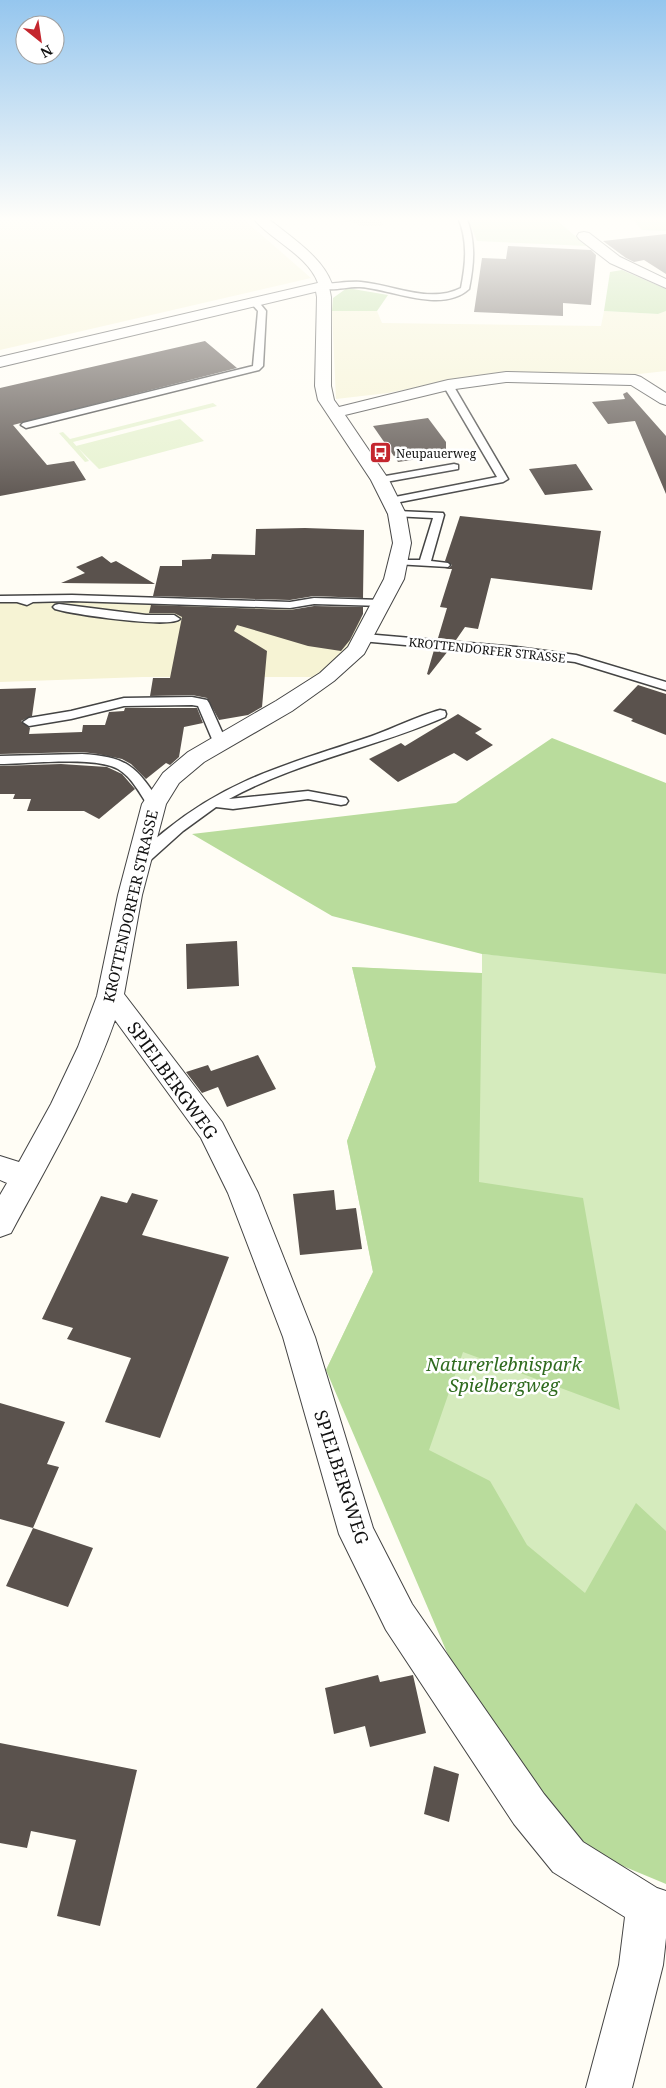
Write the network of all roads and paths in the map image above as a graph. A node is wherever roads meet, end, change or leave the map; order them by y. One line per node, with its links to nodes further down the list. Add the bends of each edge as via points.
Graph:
1 (201, 314): 4 (street)
2 (262, 314): 10 (lane, via 256,368)
3 (324, 314): 9 (street, KROTTENDORFER STRASSE, via 323,386 326,400)
4 (0, 362)
5 (662, 377): 6 (street)
6 (634, 380): 7 (street, via 506,377); 8 (street)
7 (448, 385): 9 (street); 13 (lane, via 503,479)
8 (666, 400)
9 (335, 413): 12 (street, KROTTENDORFER STRASSE)
10 (26, 425)
11 (454, 467): 12 (lane)
12 (380, 480): 13 (street, KROTTENDORFER STRASSE)
13 (394, 508): 14 (street, KROTTENDORFER STRASSE, via 402,543); 15 (lane, via 439,515)
14 (399, 562): 15 (lane); 19 (street, KROTTENDORFER STRASSE)
15 (425, 563): 16 (lane)
16 (444, 565)
17 (0, 600): 18 (lane)
18 (18, 600): 19 (lane, via 80,598 290,606 314,601); 20 (lane, via 146,619)
19 (383, 603): 21 (street, KROTTENDORFER STRASSE)
20 (174, 619)
21 (365, 638): 22 (lane, KROTTENDORFER STRASSE, via 516,650 576,659); 25 (street, KROTTENDORFER STRASSE, via 357,650 327,677)
22 (666, 686)
23 (440, 714): 27 (lane, via 412,727 252,782)
24 (29, 722): 25 (lane, via 124,702 192,701 203,703)
25 (220, 743): 29 (street, KROTTENDORFER STRASSE, via 196,757 171,778)
26 (0, 760): 29 (lane, via 102,759 121,764 131,772)
27 (217, 801): 28 (lane, via 233,804 308,795); 30 (lane, via 165,837)
28 (341, 801)
29 (154, 804): 30 (street, KROTTENDORFER STRASSE)
30 (137, 865): 31 (street, KROTTENDORFER STRASSE)
31 (110, 996): 32 (street, KROTTENDORFER STRASSE, via 88,1056 63,1109); 34 (street, SPIELBERGWEG, via 212,1130 243,1193 298,1337 356,1534 400,1617 529,1809 568,1857)
32 (13, 1172): 33 (street, KROTTENDORFER STRASSE)
33 (0, 1224)
34 (657, 1910): 35 (street, SPIELBERGWEG)
35 (609, 2088)

